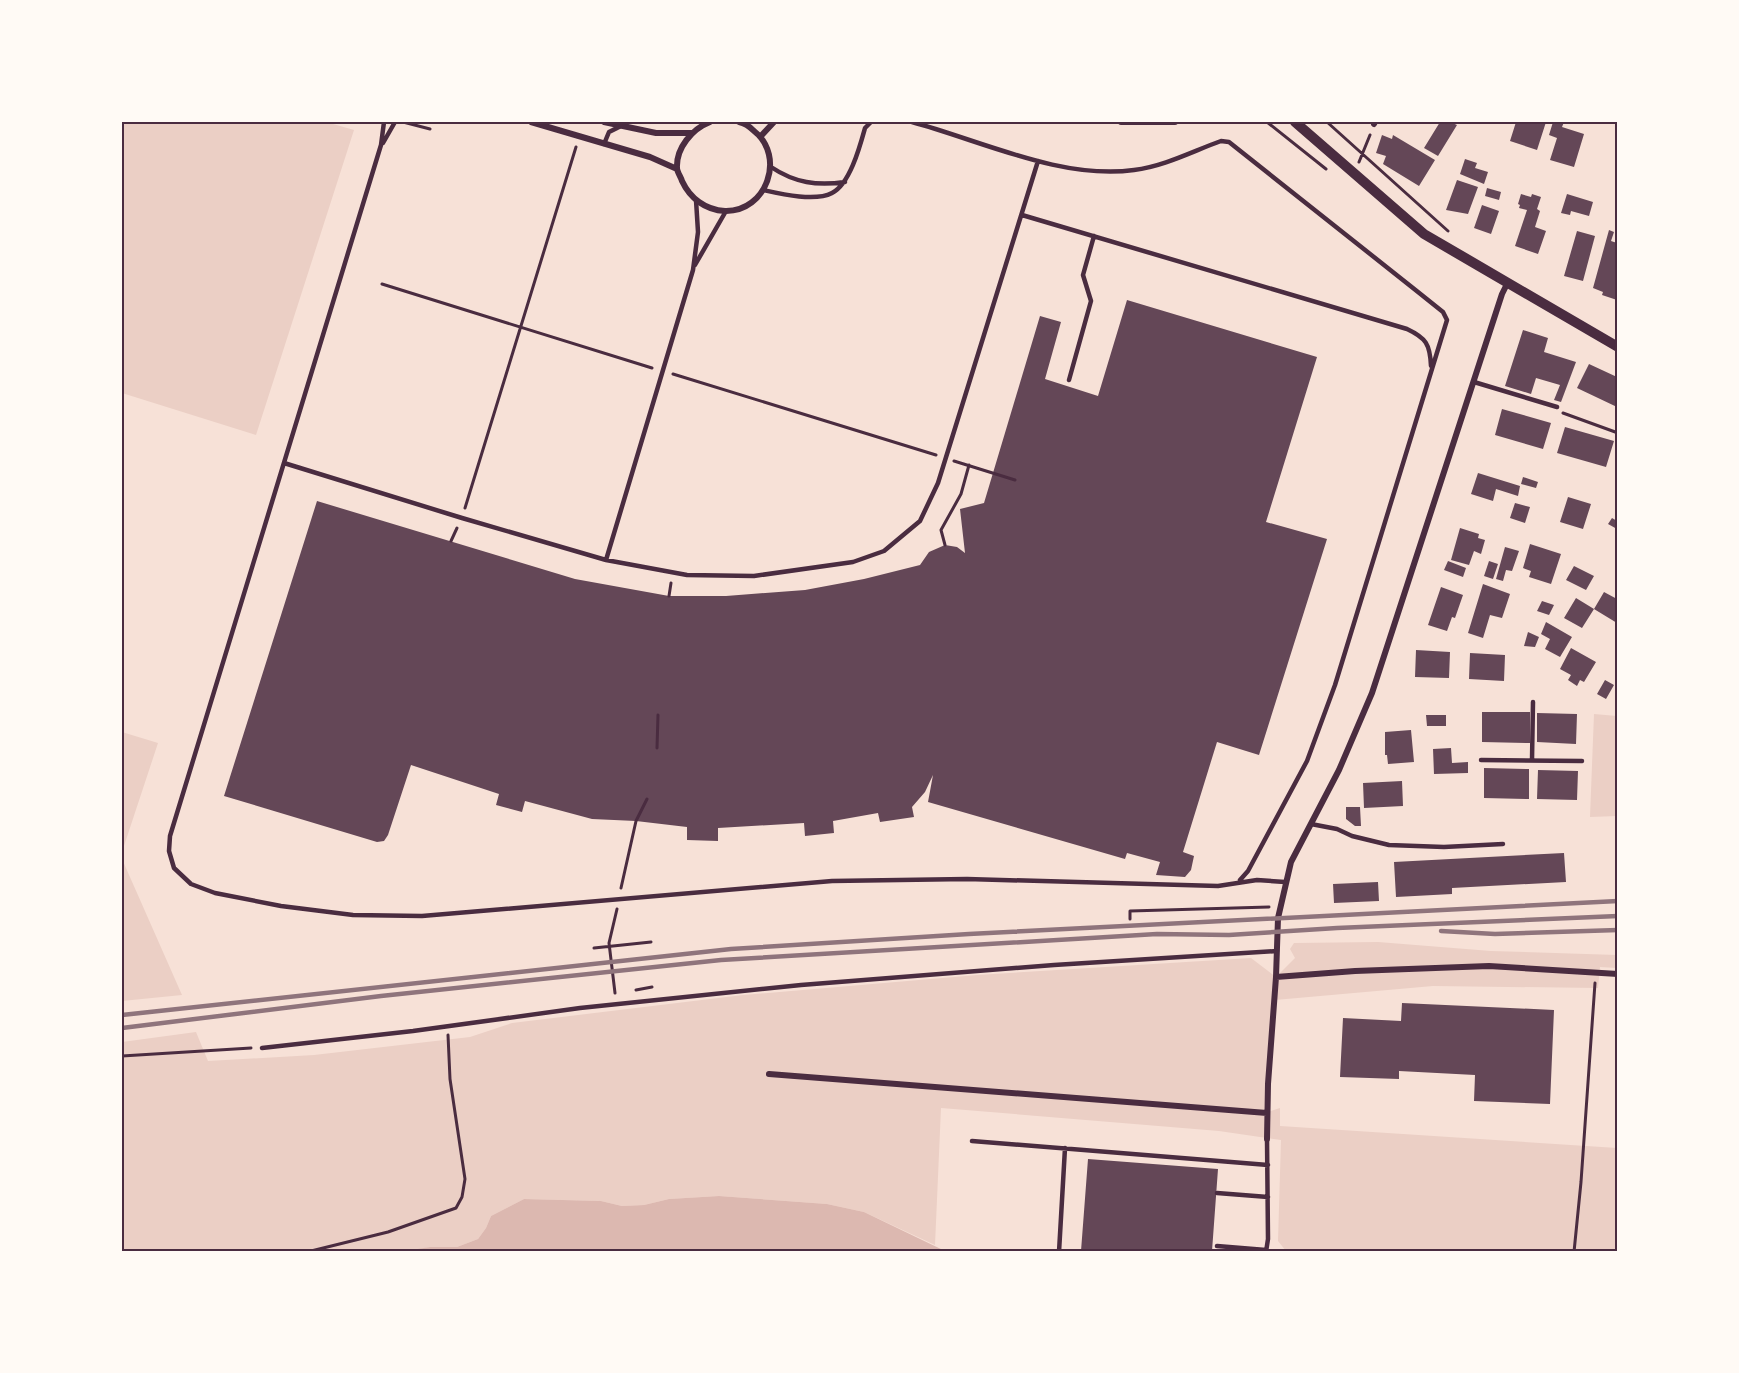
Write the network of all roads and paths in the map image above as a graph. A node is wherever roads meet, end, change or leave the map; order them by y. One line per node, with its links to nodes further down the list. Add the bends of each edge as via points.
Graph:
1 (384, 122): 22 (lane)
2 (395, 122): 22 (lane)
3 (402, 122): 17 (path)
4 (531, 122): 20 (street)
5 (604, 122): 16 (street)
6 (710, 122): 18 (street)
7 (739, 122): 19 (street)
8 (774, 122): 19 (street)
9 (871, 122): 28 (lane, via 865,128)
10 (912, 122): 24 (lane)
11 (1121, 122): 12 (street)
12 (1175, 122)
13 (1295, 122): 27 (street)
14 (1327, 122): 23 (path)
15 (1374, 123): 23 (path)
16 (621, 126): 18 (street, via 656,133); 21 (lane, via 609,132)
17 (430, 129)
18 (691, 133): 26 (street, via 682,147)
19 (761, 136): 25 (street, via 768,147)
20 (579, 137): 21 (street); 38 (path)
21 (604, 144): 26 (street)
22 (381, 146): 48 (lane)
23 (1363, 155): 27 (path); 33 (path)
24 (1038, 161): 32 (lane); 40 (lane, via 1092,172 1135,170 1158,166 1221,141 1229,142 1443,312 1447,320)
25 (771, 167): 28 (lane, via 787,178); 29 (street)
26 (677, 169): 30 (street, via 686,190)
27 (1353, 172): 36 (street, via 1425,234)
28 (844, 182): 29 (lane, via 832,193 818,196)
29 (763, 190): 31 (street, via 753,201)
30 (696, 200): 31 (street); 35 (lane, via 698,232)
31 (726, 211): 35 (lane)
32 (1022, 215): 34 (lane); 47 (lane)
33 (1451, 233)
34 (1094, 237): 40 (lane, via 1407,329 1422,336 1430,348); 42 (lane, via 1083,275 1091,301)
35 (693, 270): 41 (lane)
36 (1507, 284): 39 (street); 43 (street)
37 (382, 285): 38 (path)
38 (522, 327): 41 (path); 51 (path)
39 (1617, 346)
40 (1432, 369): 65 (lane, via 1335,685 1307,761 1245,877)
41 (662, 371): 47 (path); 54 (lane)
42 (1069, 380)
43 (1474, 382): 44 (lane); 63 (street, via 1372,693)
44 (1557, 407)
45 (1561, 413): 46 (path)
46 (1617, 433)
47 (945, 458): 49 (path); 54 (lane, via 920,520 884,551 853,562 754,576 687,575)
48 (284, 462): 51 (lane); 65 (lane, via 170,836 174,867 191,884 215,893 281,906 353,915 422,916 832,881 967,879 1218,886)
49 (969, 465): 50 (path); 53 (path, via 962,494 941,530)
50 (1015, 480)
51 (462, 518): 52 (path); 54 (lane)
52 (451, 541)
53 (945, 545)
54 (606, 560)
55 (1533, 702): 59 (lane)
56 (658, 715): 57 (path)
57 (657, 748)
58 (1481, 760): 59 (lane)
59 (1532, 760): 60 (lane)
60 (1582, 761)
61 (647, 799): 62 (path)
62 (636, 821)
63 (1311, 824): 64 (lane, via 1389,845); 66 (street)
64 (1503, 844)
65 (1238, 882): 66 (lane)
66 (1285, 882): 67 (street)
67 (1280, 906): 68 (path, via 1130,910); 71 (street)
68 (1130, 919)
69 (651, 942): 70 (path)
70 (594, 948)
71 (1277, 951): 74 (street); 75 (lane, via 801,985 568,1009)
72 (1596, 973): 73 (street); 74 (street, via 1489,966); 90 (path)
73 (1617, 974)
74 (1276, 977): 79 (street)
75 (447, 1027): 76 (lane); 87 (path, via 450,1079 465,1179 456,1208 388,1232)
76 (262, 1048): 77 (path)
77 (122, 1056)
78 (770, 1074): 79 (street)
79 (1267, 1113): 80 (street)
80 (1267, 1139): 83 (lane)
81 (972, 1141): 82 (lane)
82 (1065, 1148): 83 (lane); 88 (lane)
83 (1268, 1165): 85 (lane)
84 (1217, 1193): 85 (lane)
85 (1268, 1197): 89 (lane)
86 (1217, 1246): 89 (lane)
87 (307, 1251)
88 (1059, 1251)
89 (1266, 1251)
90 (1574, 1251)

